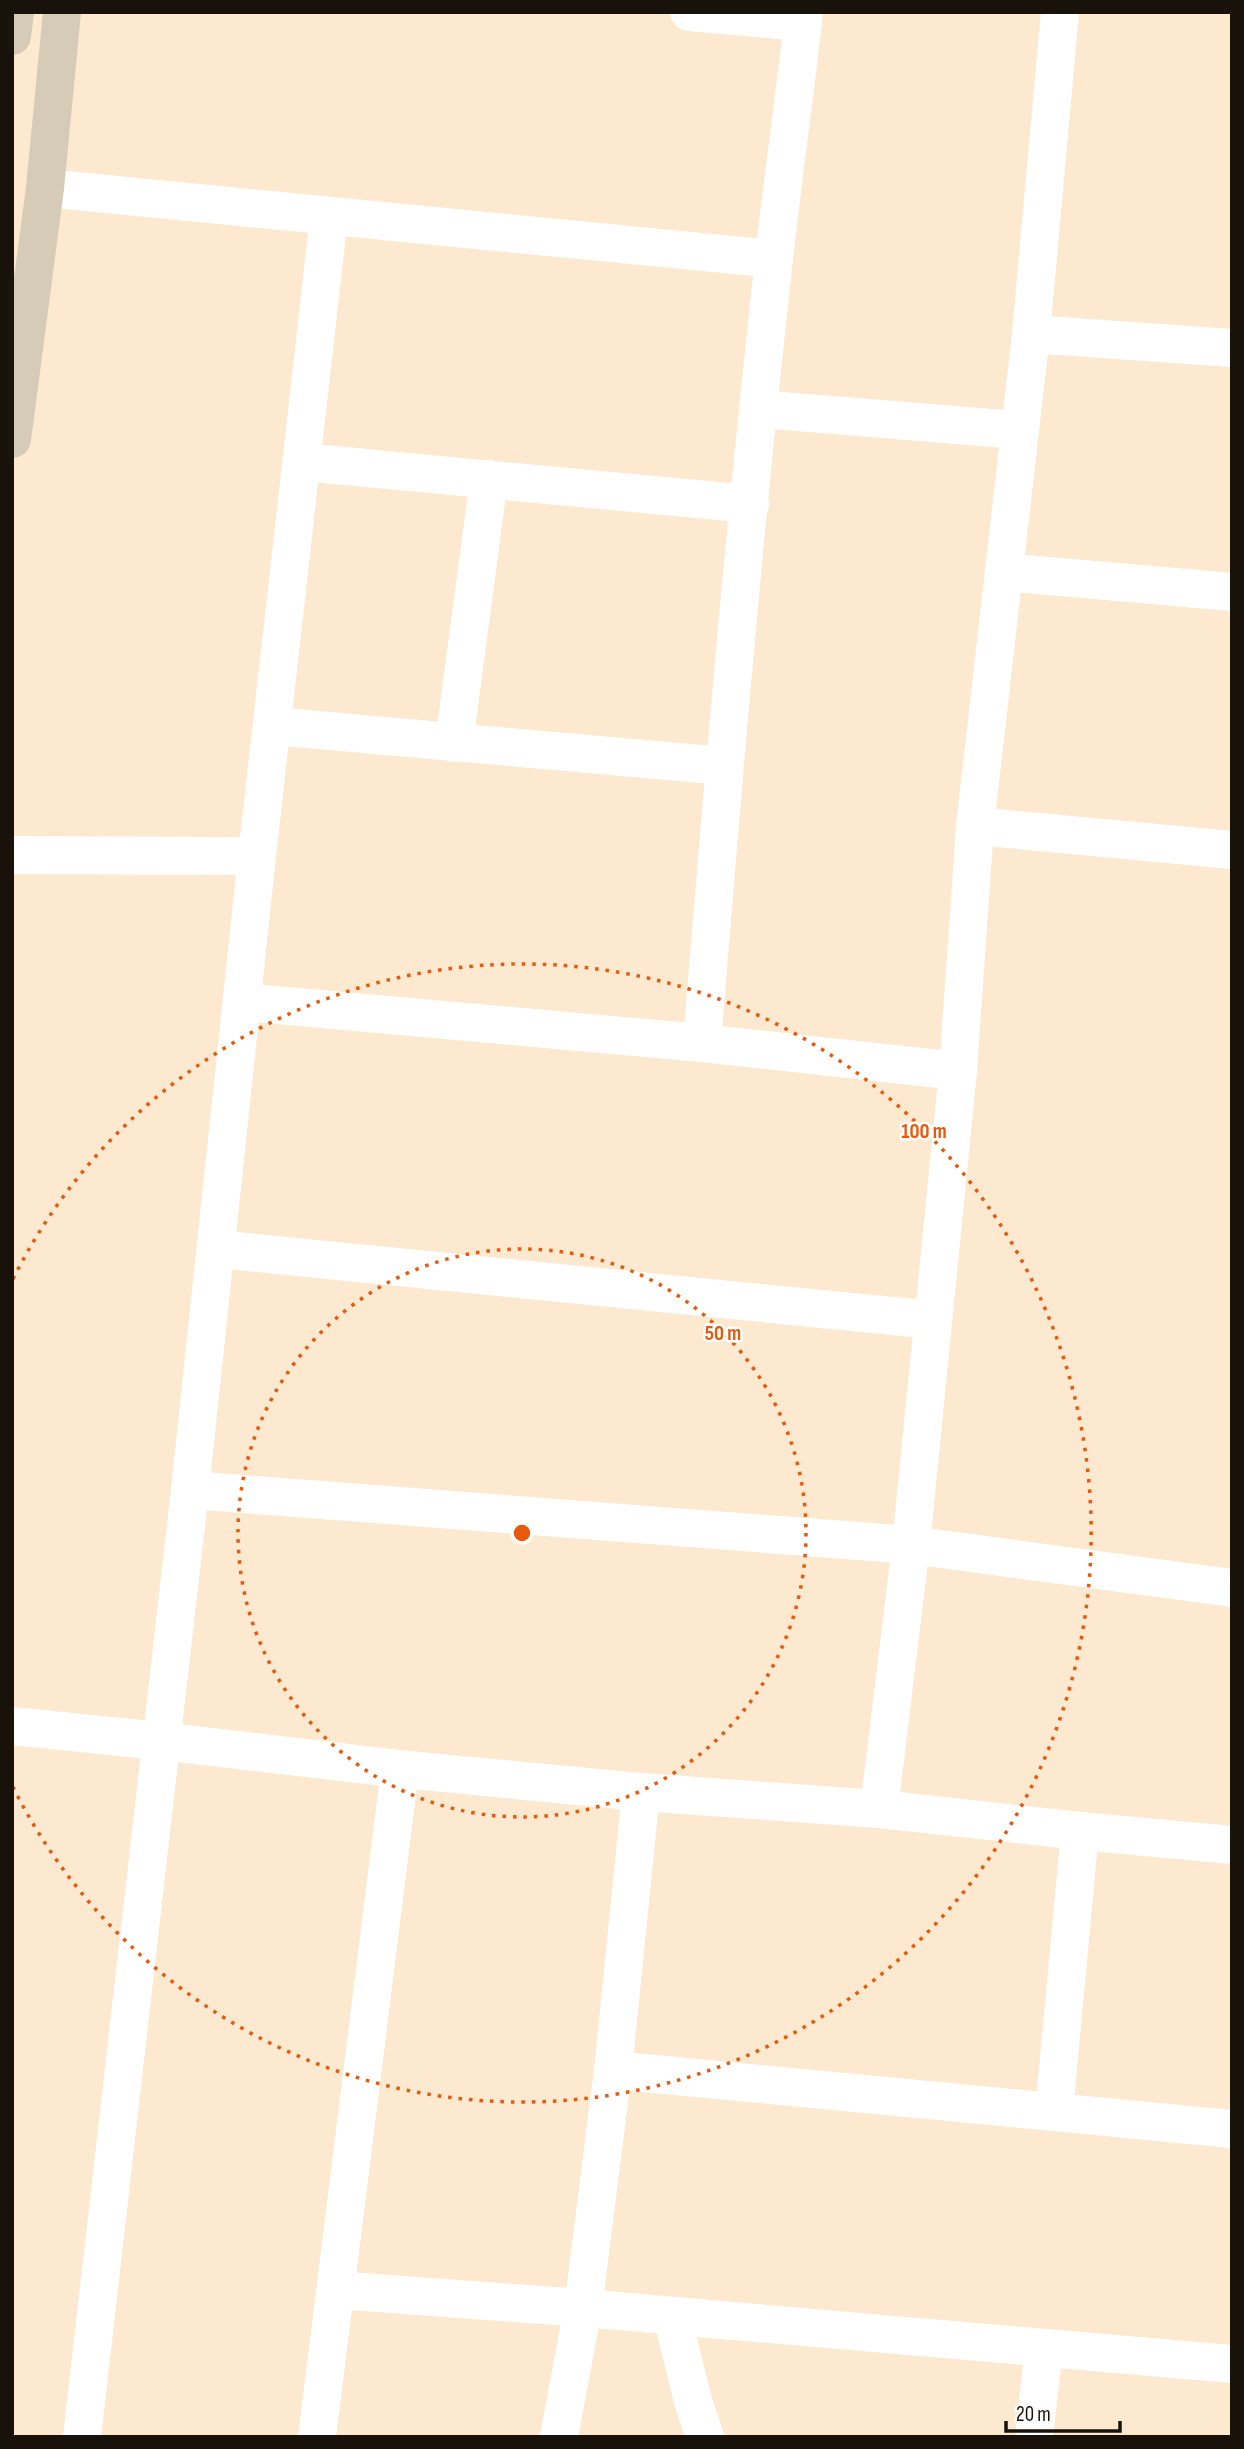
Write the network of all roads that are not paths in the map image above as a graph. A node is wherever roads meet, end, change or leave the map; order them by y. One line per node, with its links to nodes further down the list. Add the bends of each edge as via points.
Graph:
1 (15, 12): 6 (street)
2 (62, 12): 7 (street)
3 (689, 12): 5 (street)
4 (1060, 12): 10 (street)
5 (804, 17): 9 (street)
6 (12, 36)
7 (45, 188): 8 (street); 13 (street)
8 (329, 216): 9 (street); 15 (street)
9 (774, 258): 12 (street)
10 (1031, 334): 11 (street); 14 (street)
11 (1232, 348)
12 (759, 409): 14 (street); 17 (street)
13 (13, 421)
14 (1018, 430): 18 (street)
15 (302, 461): 16 (street); 20 (street)
16 (489, 479): 17 (street); 21 (street)
17 (750, 504): 22 (street)
18 (1004, 572): 19 (street); 23 (street)
19 (1232, 592)
20 (273, 726): 21 (street); 26 (street)
21 (454, 743): 22 (street)
22 (724, 766): 28 (street)
23 (975, 826): 24 (street); 29 (street)
24 (1232, 850)
25 (12, 855): 26 (street)
26 (257, 856): 27 (street)
27 (243, 1002): 28 (street); 30 (street)
28 (702, 1043): 29 (street)
29 (958, 1071): 31 (street)
30 (216, 1249): 31 (street); 32 (street)
31 (933, 1320): 33 (street)
32 (190, 1490): 33 (street); 36 (street)
33 (911, 1545): 34 (street); 39 (street)
34 (1232, 1588)
35 (12, 1727): 36 (street)
36 (160, 1741): 37 (street); 50 (street)
37 (400, 1769): 38 (street); 45 (street)
38 (641, 1792): 39 (street); 42 (street)
39 (879, 1809): 40 (street)
40 (1080, 1831): 41 (street); 43 (street)
41 (1232, 1845)
42 (613, 2070): 43 (street); 46 (street)
43 (1054, 2112): 44 (street)
44 (1232, 2129)
45 (336, 2290): 46 (street); 51 (street)
46 (583, 2308): 47 (street); 52 (street)
47 (672, 2316): 48 (street); 53 (street)
48 (1044, 2348): 49 (street); 54 (street)
49 (1232, 2364)
50 (82, 2437)
51 (317, 2437)
52 (559, 2437)
53 (705, 2437)
54 (1034, 2437)

